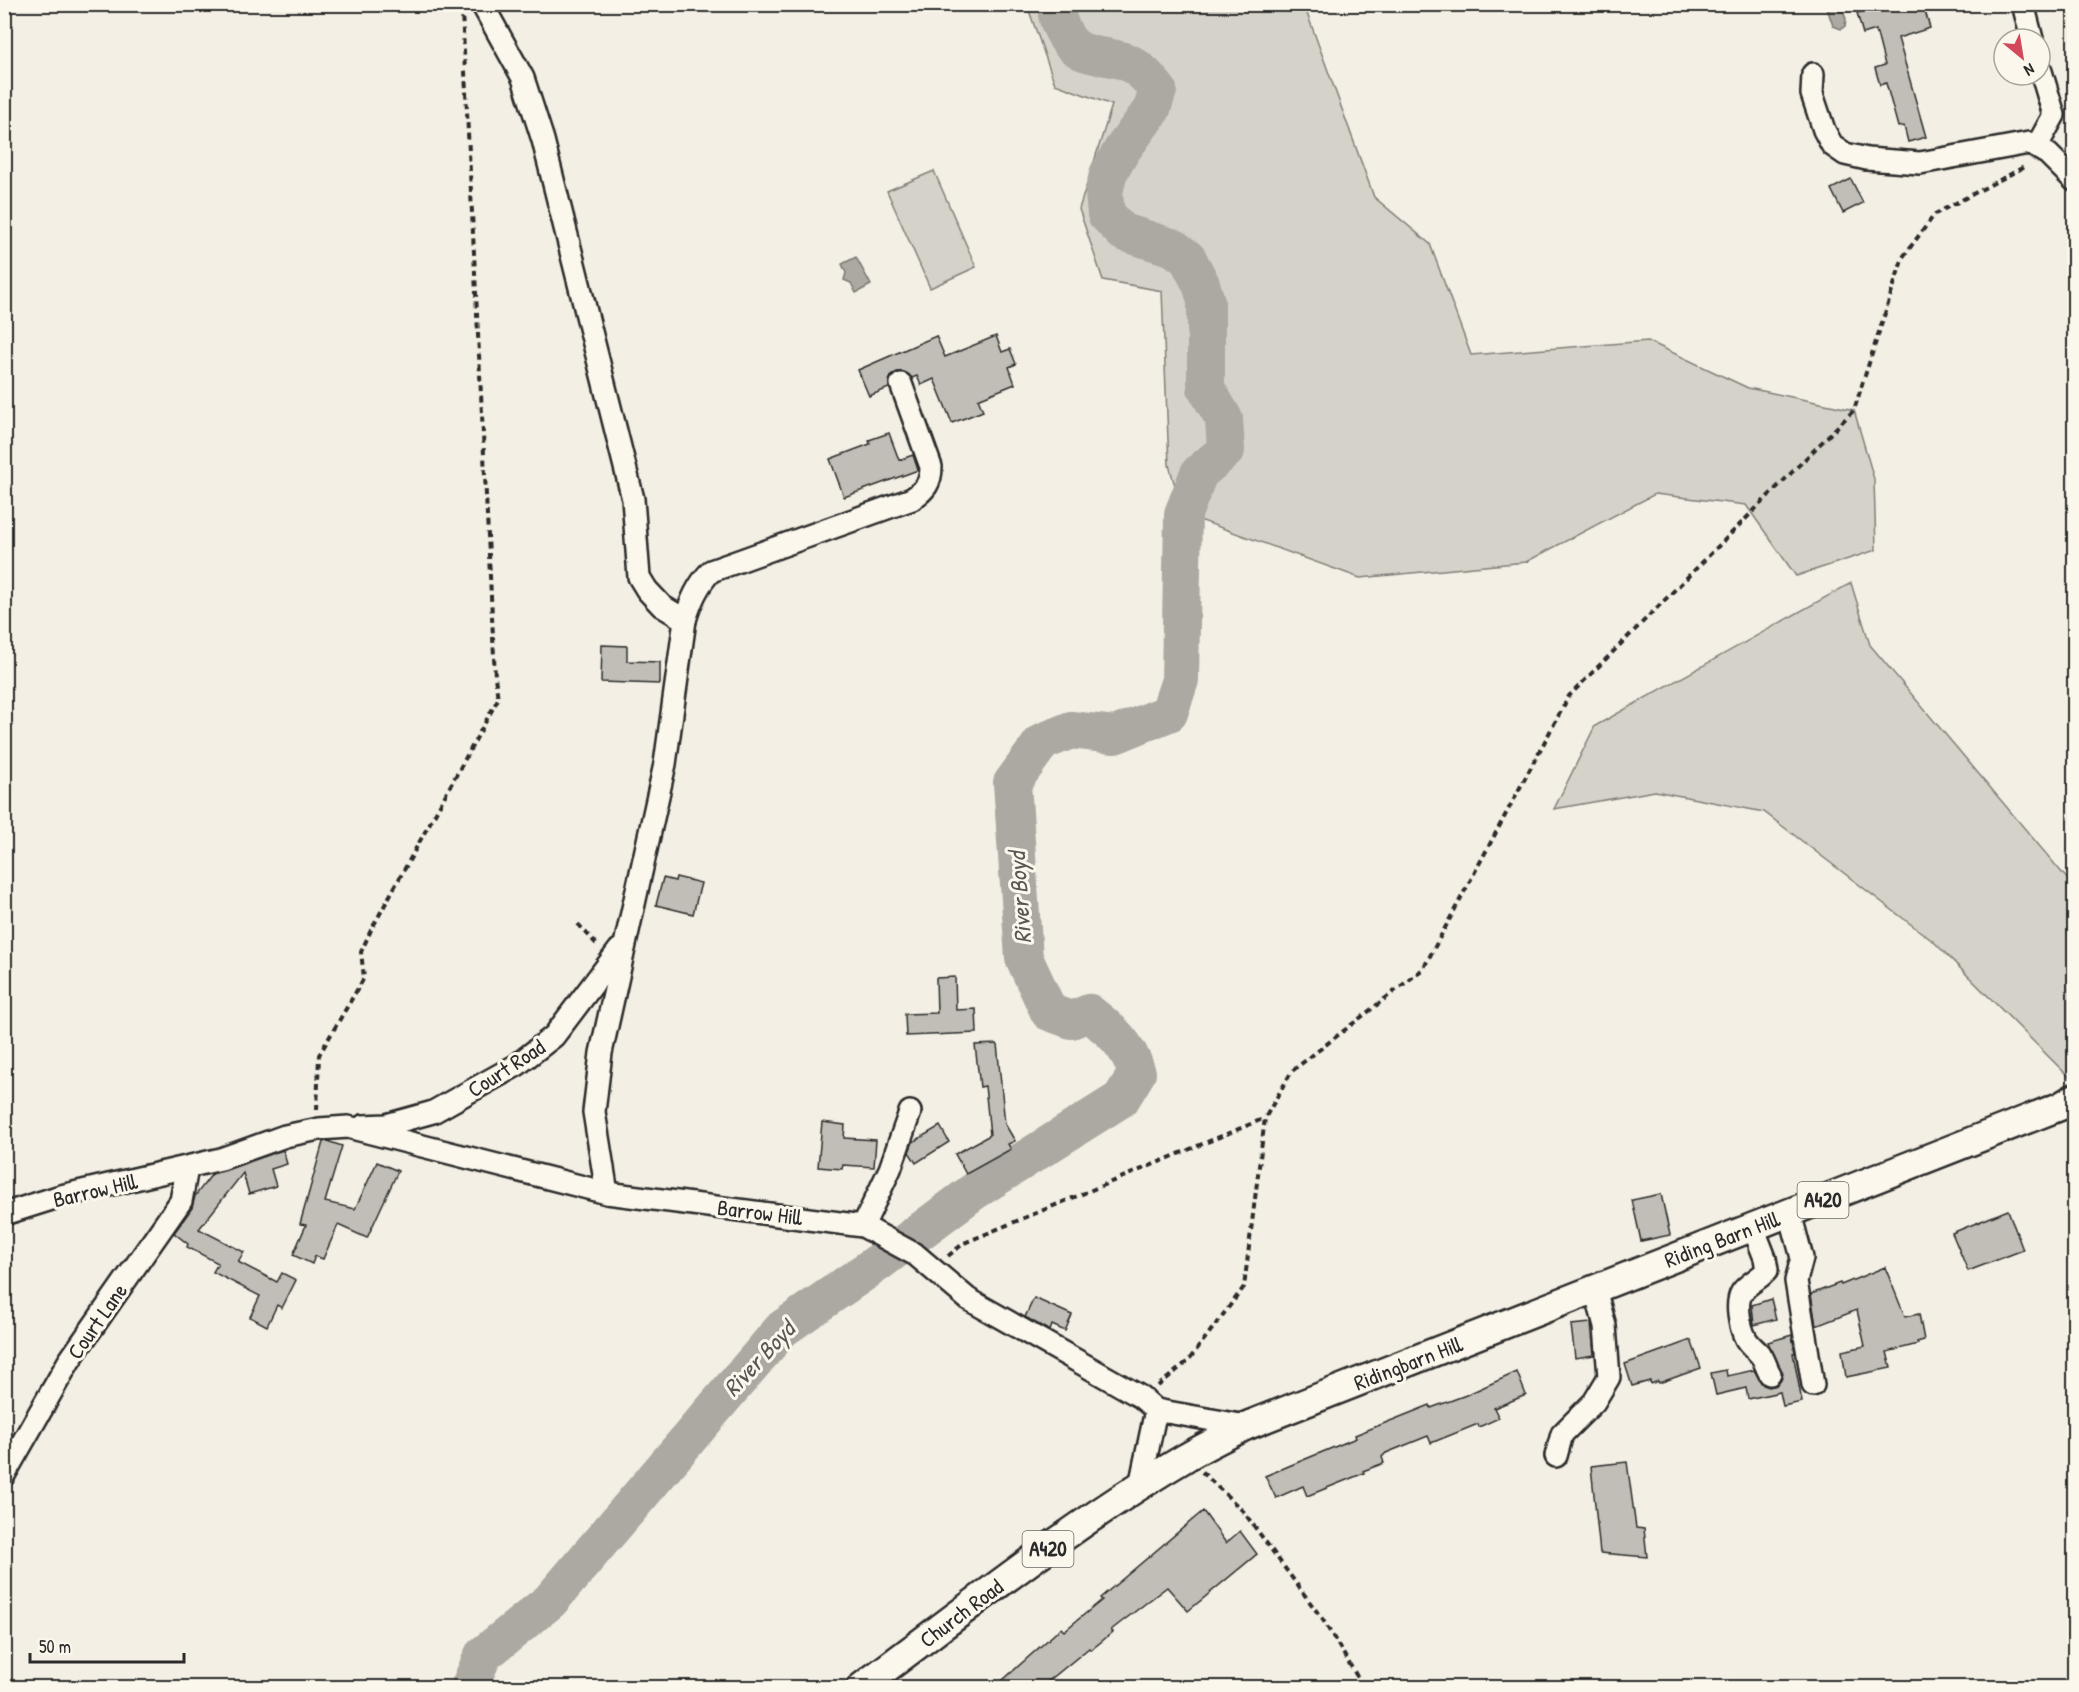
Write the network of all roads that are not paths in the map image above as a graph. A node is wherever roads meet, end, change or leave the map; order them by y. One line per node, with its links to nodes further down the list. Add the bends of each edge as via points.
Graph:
1 (482, 4): 9 (street, via 523,78 543,140 633,499 639,577 662,606)
2 (2023, 4): 3 (street)
3 (2029, 27)
4 (1813, 74): 6 (street, via 1812,94 1824,130 1833,145 1845,154 1920,163 2029,143)
5 (2046, 87): 6 (street, via 2054,115)
6 (2042, 150): 7 (street)
7 (2074, 180)
8 (901, 384): 9 (street, Court Road, via 932,466 926,487 912,499 711,571 696,589)
9 (685, 620): 10 (street, Court Road, via 665,764)
10 (617, 952): 13 (street, Court Road, via 554,1036 517,1065 433,1112 386,1125); 15 (street, Court Road, via 594,1112)
11 (2074, 1098): 16 (main road, Riding Barn Hill / A420, via 2050,1111)
12 (910, 1112): 18 (street, via 890,1169)
13 (348, 1127): 14 (street, Barrow Hill, via 285,1136); 15 (street, Barrow Hill)
14 (187, 1168): 17 (street, Barrow Hill, via 61,1196); 27 (street, Court Lane, via 181,1201 69,1361)
15 (607, 1193): 18 (street, Barrow Hill)
16 (1790, 1213): 19 (main road, Riding Barn Hill / A420); 23 (street, via 1802,1258 1796,1281)
17 (4, 1214)
18 (862, 1226): 24 (street, Barrow Hill, via 921,1259 968,1299)
19 (1753, 1227): 20 (main road, Riding Barn Hill / A420); 22 (street, via 1767,1270 1741,1293 1741,1324)
20 (1595, 1289): 21 (main road, Riding Barn Hill / A420); 26 (street, via 1605,1326 1609,1377 1594,1402 1562,1434)
21 (1569, 1299): 25 (main road, Ridingbarn Hill / A420)
22 (1770, 1374)
23 (1813, 1384)
24 (1148, 1403): 25 (street, Barrow Hill); 28 (street)
25 (1246, 1426): 28 (main road, Church Road / A420)
26 (1556, 1456)
27 (4, 1475)
28 (1140, 1486): 29 (main road, Church Road / A420, via 1026,1564)
29 (860, 1688)

